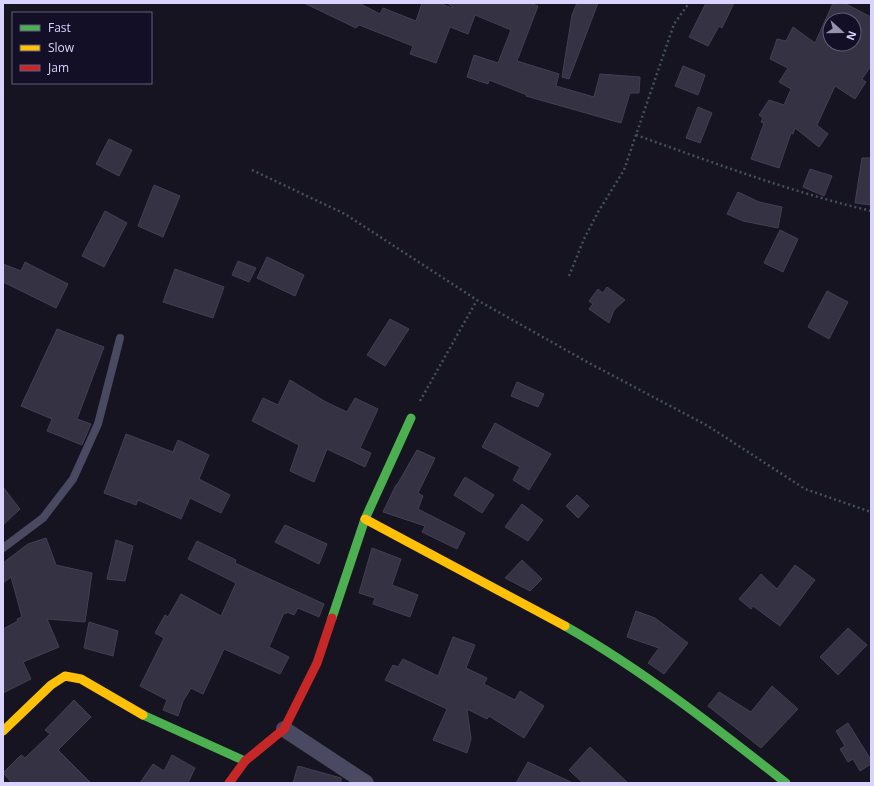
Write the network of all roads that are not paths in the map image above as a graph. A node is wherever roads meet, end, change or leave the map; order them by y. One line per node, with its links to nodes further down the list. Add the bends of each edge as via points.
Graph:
1 (120, 338): 4 (lane, via 98,424 73,479 43,518)
2 (411, 418): 3 (street)
3 (365, 518): 5 (street, via 317,663); 10 (street, via 560,622 615,656 708,722)
4 (3, 548)
5 (284, 729): 7 (street); 9 (street)
6 (3, 731): 7 (street, via 51,685 65,676 81,679 149,719)
7 (245, 761): 8 (street)
8 (229, 783)
9 (366, 783)
10 (786, 783)

